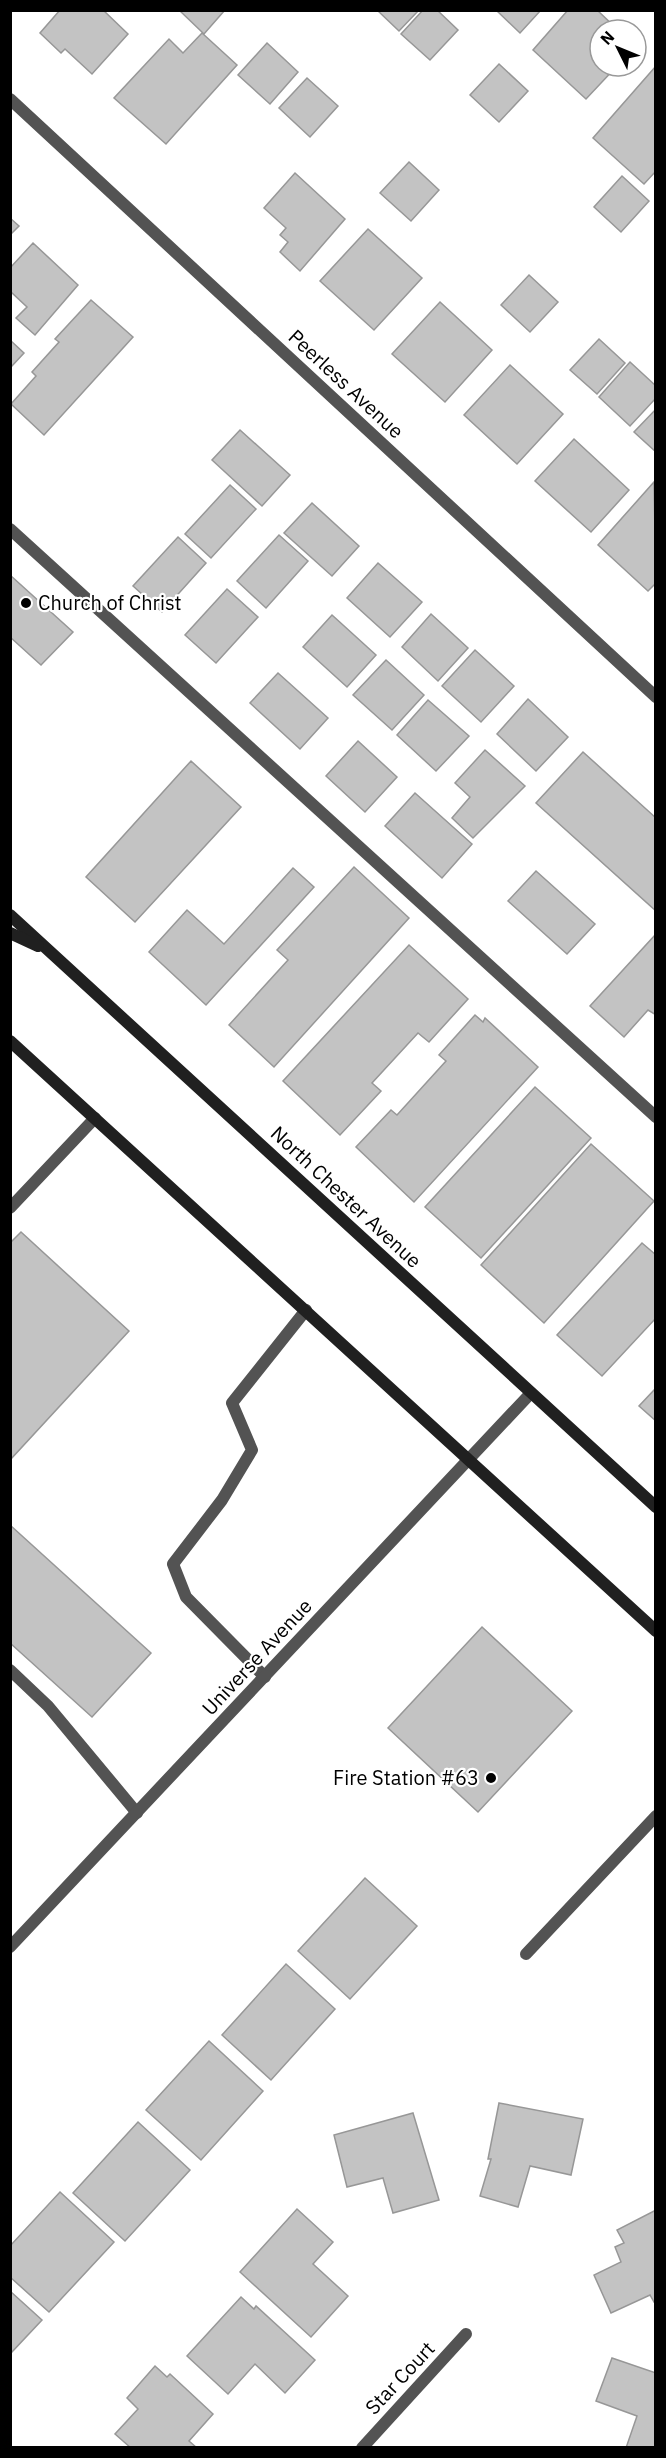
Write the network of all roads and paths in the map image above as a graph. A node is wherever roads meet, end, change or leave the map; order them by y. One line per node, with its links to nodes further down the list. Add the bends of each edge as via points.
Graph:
1 (10, 99): 3 (street, Peerless Avenue)
2 (10, 529): 8 (street)
3 (656, 698)
4 (10, 915): 6 (main road, North Chester Avenue)
5 (10, 933): 6 (main road)
6 (52, 954): 12 (main road, North Chester Avenue)
7 (10, 1041): 9 (main road)
8 (656, 1117)
9 (95, 1118): 10 (street); 11 (main road)
10 (10, 1208)
11 (306, 1310): 13 (main road); 17 (street, via 232,1403 252,1450 222,1500 173,1564 186,1597)
12 (531, 1393): 13 (street, Universe Avenue); 14 (main road, North Chester Avenue)
13 (469, 1460): 15 (main road); 17 (street, Universe Avenue)
14 (656, 1508)
15 (656, 1631)
16 (10, 1670): 18 (street, via 48,1706)
17 (265, 1677): 18 (street, Universe Avenue)
18 (137, 1813): 20 (street, Universe Avenue)
19 (656, 1816): 21 (street)
20 (10, 1947)
21 (526, 1954)
22 (466, 2334): 23 (street, Star Court)
23 (362, 2448)

